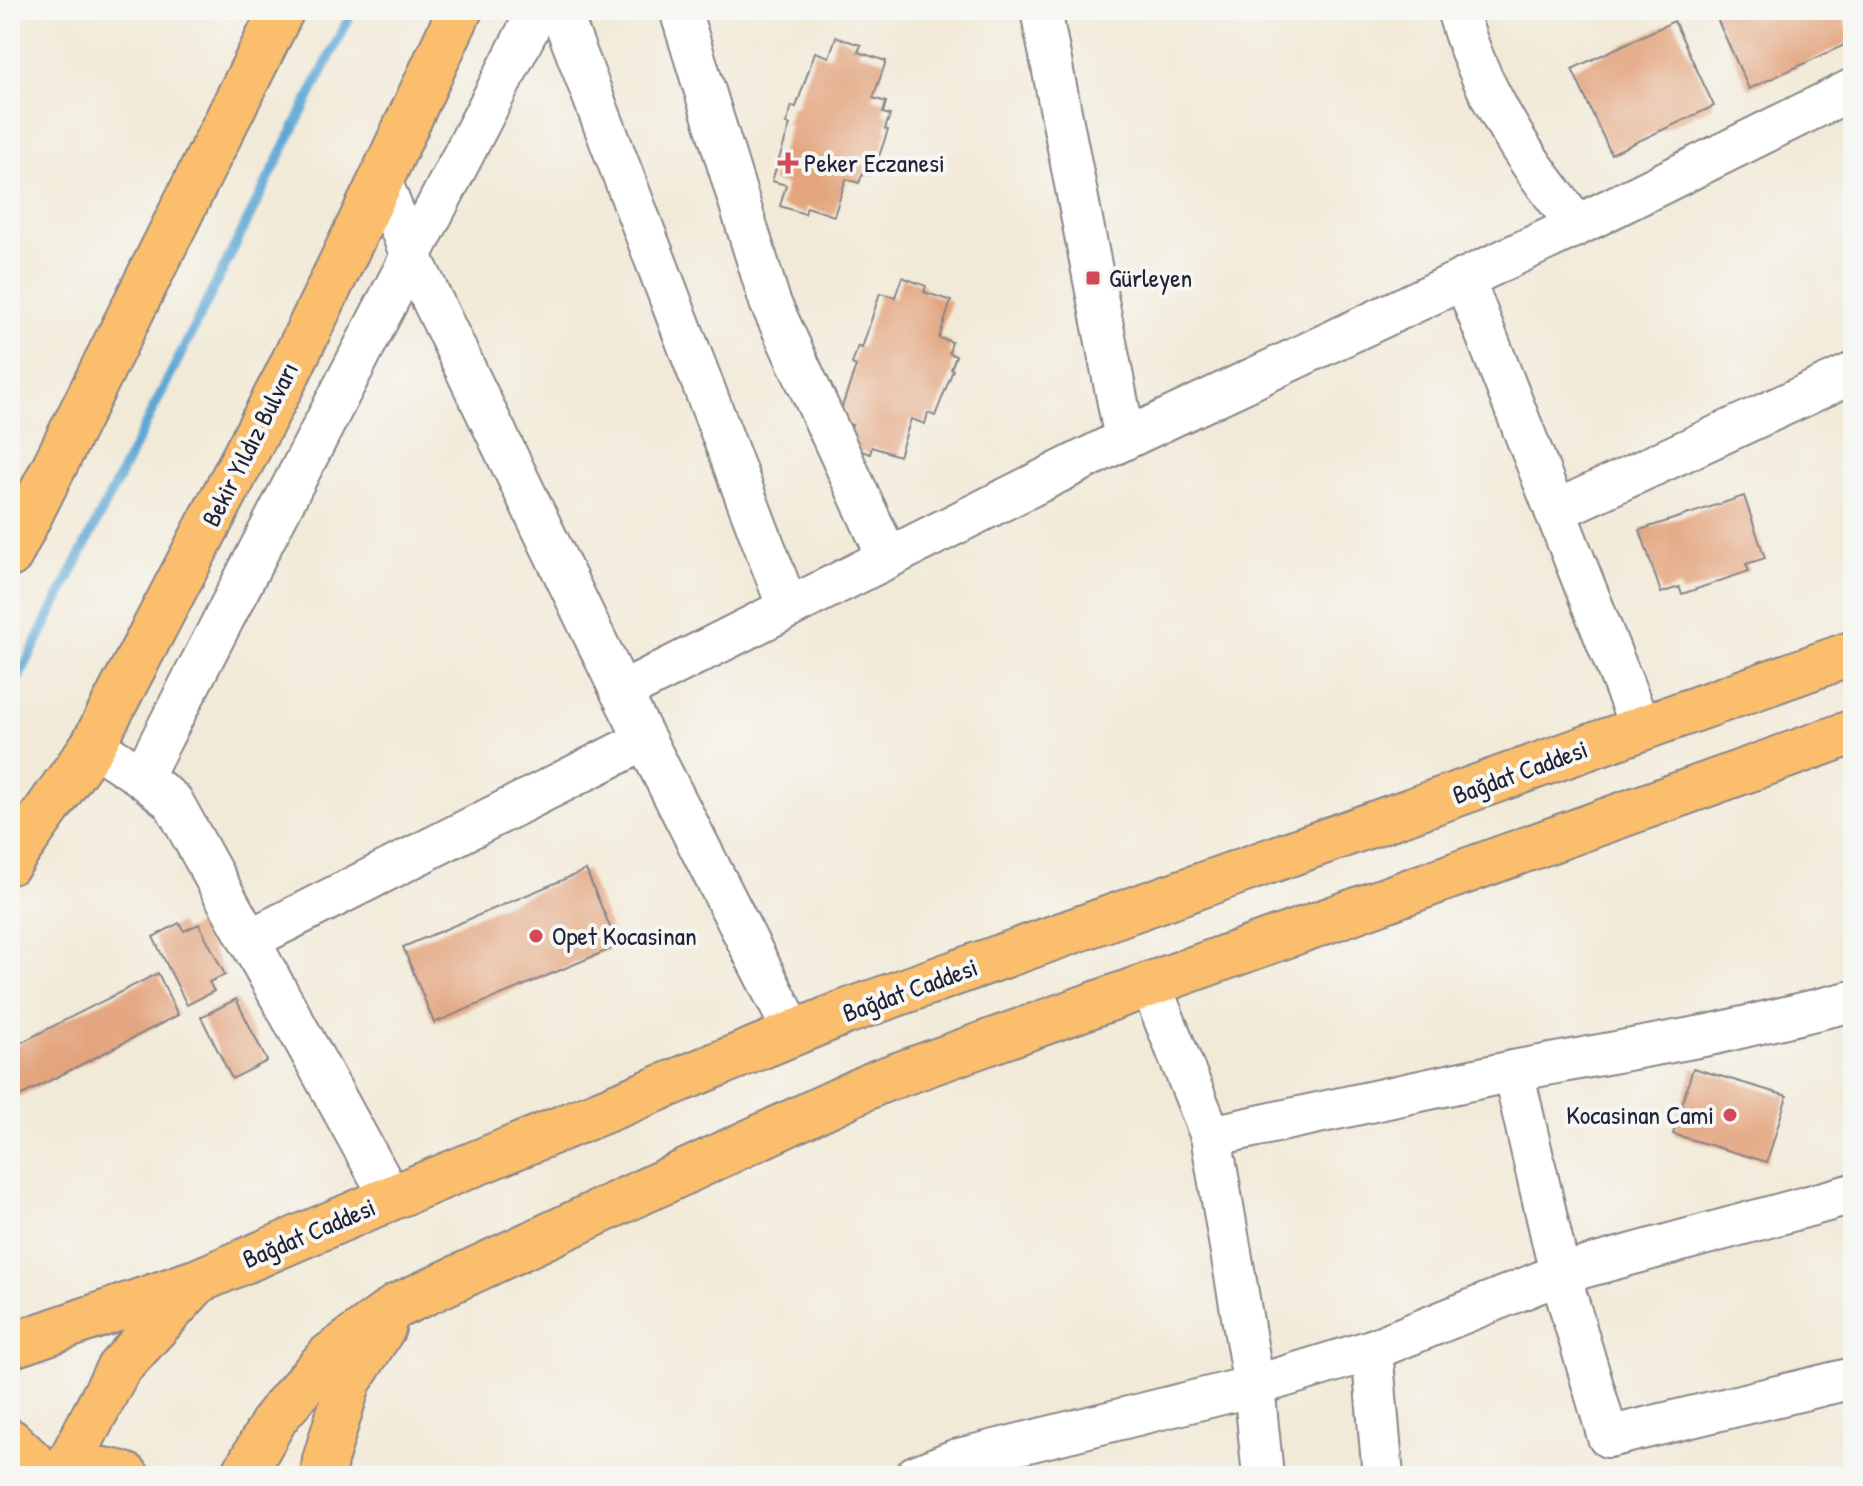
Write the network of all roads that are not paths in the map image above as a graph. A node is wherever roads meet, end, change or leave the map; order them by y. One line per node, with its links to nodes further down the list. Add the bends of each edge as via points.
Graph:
1 (282, 10): 16 (main road)
2 (460, 10): 9 (main road, Bekir Yıldız Bulvarı)
3 (538, 10): 11 (street)
4 (560, 10): 18 (street)
5 (680, 10): 17 (street, via 770,302)
6 (1041, 10): 14 (street)
7 (1457, 10): 10 (street, via 1499,114 1548,190)
8 (1853, 89): 10 (street)
9 (381, 180): 11 (street); 24 (main road, Bekir Yıldız Bulvarı, via 286,377)
10 (1578, 225): 12 (street)
11 (411, 256): 20 (street); 25 (street)
12 (1464, 279): 14 (street); 15 (street)
13 (1853, 373): 15 (street)
14 (1125, 439): 17 (street)
15 (1555, 511): 21 (street)
16 (10, 555)
17 (888, 558): 18 (street)
18 (788, 608): 20 (street)
19 (1853, 653): 21 (main road, Bağdat Caddesi)
20 (621, 692): 23 (street)
21 (1641, 729): 30 (main road, Bağdat Caddesi)
22 (1853, 732): 28 (main road)
23 (645, 740): 27 (street); 30 (street)
24 (93, 745): 25 (street); 26 (main road, Bekir Yıldız Bulvarı)
25 (142, 777): 27 (street, via 173,802)
26 (10, 862)
27 (249, 940): 34 (street)
28 (1150, 984): 32 (street); 37 (main road, via 878,1082)
29 (1853, 1001): 31 (street, via 1714,1034)
30 (794, 1033): 34 (main road, Bağdat Caddesi)
31 (1513, 1071): 32 (street); 35 (street)
32 (1211, 1136): 41 (street)
33 (1853, 1194): 35 (street)
34 (391, 1198): 36 (main road, Bağdat Caddesi)
35 (1560, 1274): 39 (street); 40 (street, via 1608,1437)
36 (198, 1281): 38 (main road); 43 (main road, Bağdat Caddesi, via 118,1369)
37 (397, 1306): 45 (main road, via 329,1356 276,1417); 46 (main road, via 349,1381)
38 (10, 1346)
39 (1372, 1350): 41 (street); 49 (street)
40 (1852, 1385)
41 (1254, 1386): 47 (street, via 955,1460); 48 (street)
42 (10, 1441): 43 (main road)
43 (52, 1474): 44 (main road, via 112,1470)
44 (127, 1476)
45 (243, 1476)
46 (323, 1476)
47 (915, 1476)
48 (1263, 1476)
49 (1383, 1476)

